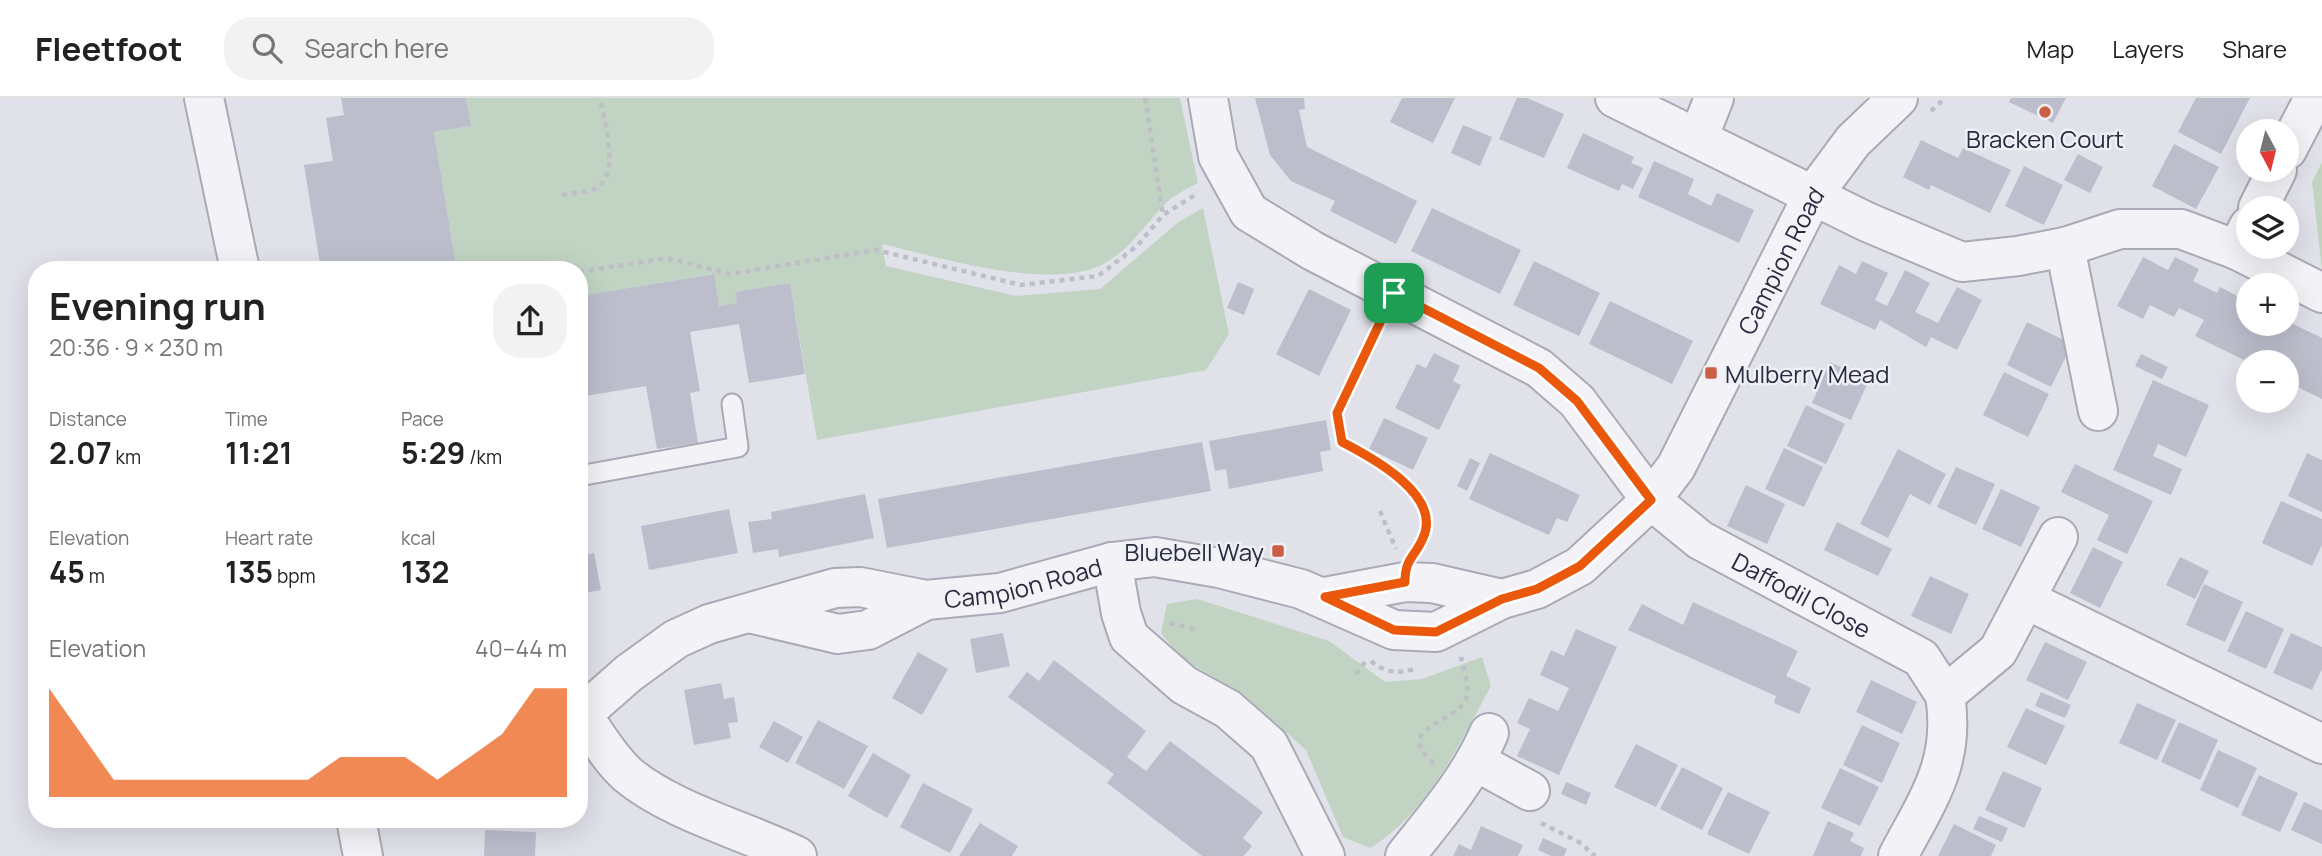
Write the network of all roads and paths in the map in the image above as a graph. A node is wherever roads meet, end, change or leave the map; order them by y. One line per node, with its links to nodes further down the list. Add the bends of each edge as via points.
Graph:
1 (204, 98): 18 (street)
2 (600, 98): 12 (path, via 610,160 608,175 597,188)
3 (1145, 98): 14 (path)
4 (1208, 98): 20 (street, Daffodil Close, via 1218,156 1249,212)
5 (1615, 98): 10 (street)
6 (1713, 98): 10 (street)
7 (1898, 98): 13 (street, Campion Road, via 1853,141)
8 (2314, 98): 9 (street)
9 (2300, 125)
10 (1699, 136): 13 (street)
11 (1200, 192): 14 (path)
12 (562, 195)
13 (1814, 195): 16 (street, via 1962,262); 25 (street, Campion Road, via 1676,467)
14 (1163, 215): 19 (path, via 1137,246 1098,276 1021,285 876,250 730,274 667,258)
15 (2236, 237): 16 (street, via 2181,229 2120,229)
16 (2065, 247): 23 (street)
17 (2273, 259): 21 (street)
18 (238, 261)
19 (588, 271)
20 (1394, 293): 25 (street, Daffodil Close, via 1539,368 1577,401); 29 (path, via 1337,413 1342,442 1395,474 1417,497 1424,516 1424,537)
21 (2322, 293)
22 (732, 404): 24 (lane, via 738,447)
23 (2098, 411)
24 (588, 474)
25 (1651, 500): 31 (street, Campion Road, via 1580,566 1537,589); 38 (street, Daffodil Close, via 1700,540 1921,659)
26 (1380, 511): 29 (path)
27 (2058, 537): 32 (street)
28 (1112, 562): 30 (street, Campion Road, via 1155,557 1219,568); 39 (street, Campion Road, via 1000,593 926,600 859,587 835,588 709,624 676,639); 47 (street, via 1129,637 1184,685 1228,709 1269,745)
29 (1401, 567): 30 (street, Campion Road); 31 (street, Campion Road, via 1432,583)
30 (1325, 597): 31 (street, Campion Road, via 1367,620 1406,633 1436,632)
31 (1502, 599)
32 (2027, 600): 38 (street, via 1998,651); 41 (street)
33 (1163, 622): 34 (path)
34 (1197, 631)
35 (1449, 657): 42 (path, via 1460,653 1466,700 1458,711 1425,728 1420,741 1424,755)
36 (1368, 658): 37 (path)
37 (1356, 674)
38 (1945, 695): 49 (street, Daffodil Close, via 1950,725 1941,774)
39 (588, 711)
40 (588, 727): 46 (street, via 628,775 656,795)
41 (2322, 744)
42 (1476, 760): 43 (street); 48 (street)
43 (1530, 791)
44 (358, 828): 45 (street)
45 (363, 856)
46 (797, 856)
47 (1325, 856)
48 (1405, 856)
49 (1898, 856)

